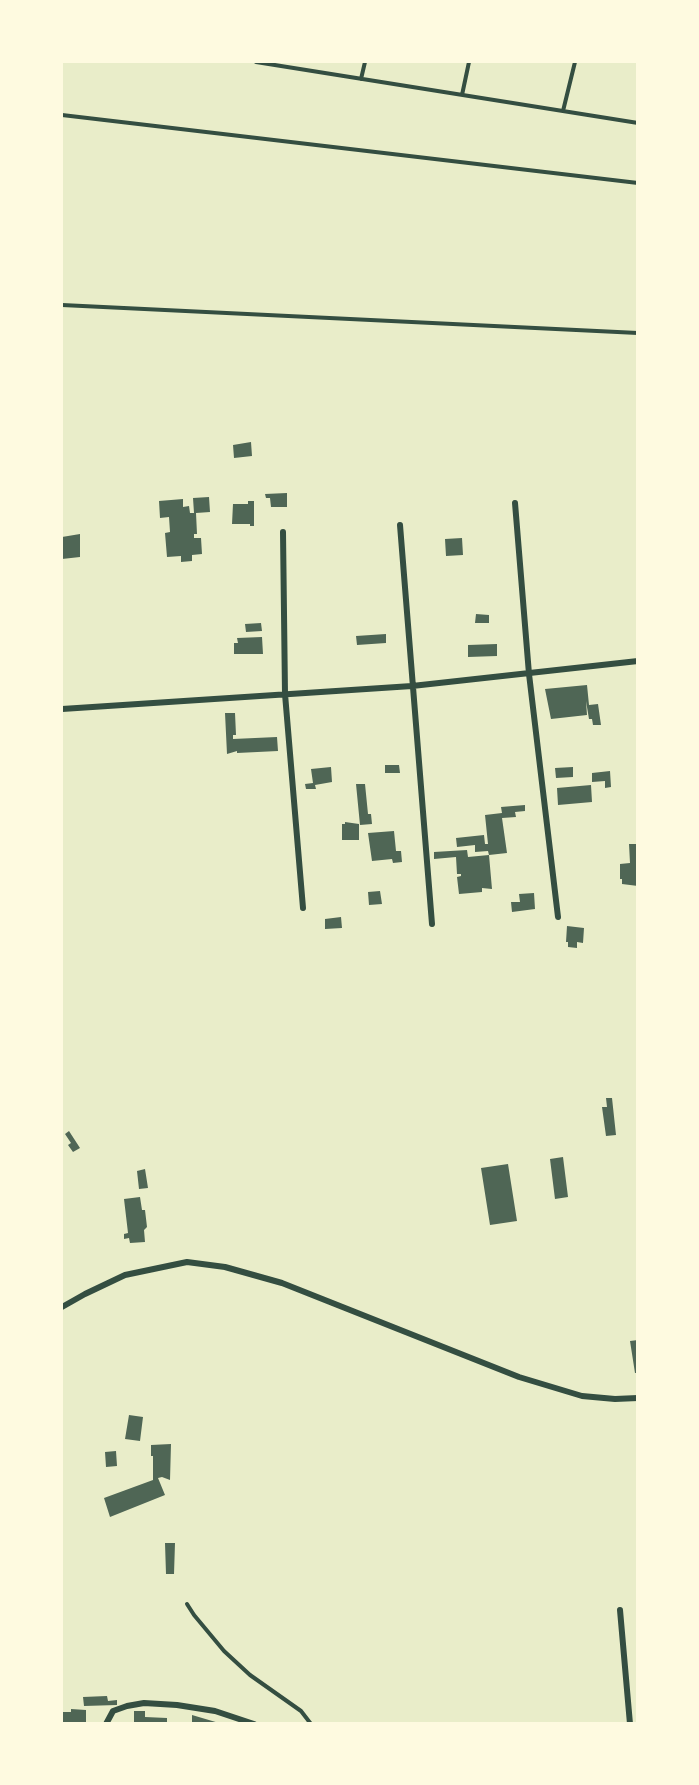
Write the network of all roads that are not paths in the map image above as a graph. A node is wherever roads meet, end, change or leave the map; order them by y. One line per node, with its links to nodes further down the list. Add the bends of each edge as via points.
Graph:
1 (256, 62): 2 (lane)
2 (266, 62): 6 (lane)
3 (365, 62): 6 (lane)
4 (470, 62): 7 (lane)
5 (575, 62): 8 (lane)
6 (361, 79): 7 (lane)
7 (462, 95): 8 (lane)
8 (563, 111): 10 (lane)
9 (62, 115): 11 (lane)
10 (638, 123)
11 (638, 183)
12 (62, 305): 13 (lane)
13 (638, 333)
14 (515, 502): 18 (street)
15 (400, 525): 19 (street)
16 (283, 532): 20 (street)
17 (638, 662): 18 (street)
18 (529, 674): 19 (street); 23 (street)
19 (412, 686): 20 (street); 24 (street)
20 (285, 694): 21 (street); 22 (street)
21 (62, 709)
22 (303, 908)
23 (558, 917)
24 (432, 924)
25 (62, 1307): 26 (street, via 125,1275 187,1262 225,1267 282,1283 519,1377 582,1396)
26 (638, 1398)
27 (188, 1604): 31 (lane, via 224,1651)
28 (620, 1610): 32 (street)
29 (106, 1722): 30 (street, via 113,1711 144,1703 215,1711)
30 (254, 1724)
31 (311, 1724)
32 (630, 1724)

